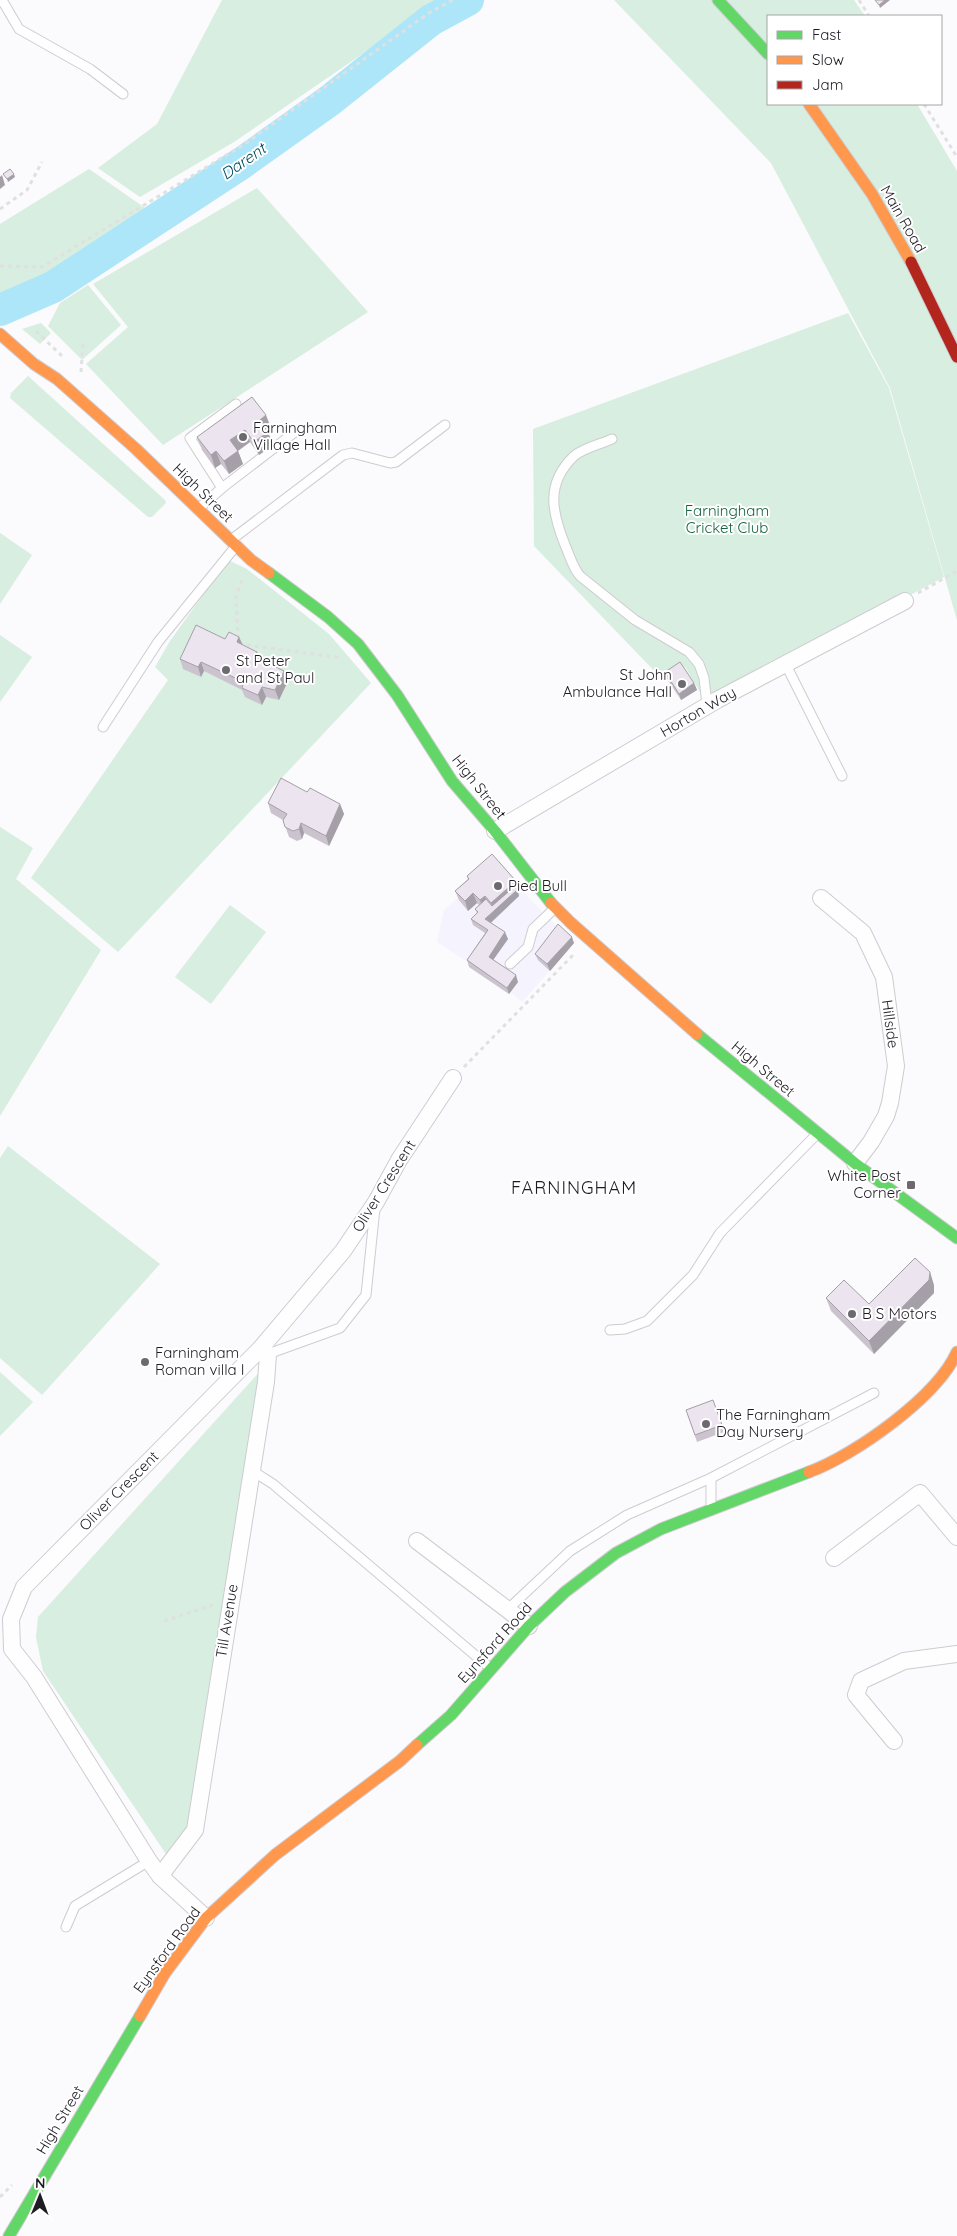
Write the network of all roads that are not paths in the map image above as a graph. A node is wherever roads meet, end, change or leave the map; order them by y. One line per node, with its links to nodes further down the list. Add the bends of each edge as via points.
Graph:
1 (2, 0): 4 (lane, via 19,29 90,69)
2 (718, 0): 3 (main road)
3 (767, 53)
4 (124, 94)
5 (810, 105): 7 (main road, Main Road, via 892,228)
6 (0, 334): 13 (main road, High Street, via 136,449)
7 (957, 357)
8 (236, 404): 12 (lane, via 190,438)
9 (445, 425): 14 (lane, via 396,462 352,453 343,455)
10 (295, 432): 12 (lane)
11 (612, 439): 17 (lane, via 575,456 561,473 552,504 557,524 573,567 580,576 635,620 689,652 699,664)
12 (222, 488): 13 (lane)
13 (198, 510): 14 (main road, High Street)
14 (233, 543): 18 (lane, via 158,642); 20 (main road, High Street, via 358,644 397,695 452,781)
15 (905, 600): 16 (street, Horton Way)
16 (786, 663): 17 (street, Horton Way); 19 (lane)
17 (707, 706): 20 (street, Horton Way)
18 (104, 727)
19 (842, 776)
20 (495, 831): 22 (main road, High Street)
21 (821, 898): 26 (street, Hillside, via 863,933 884,977 896,1066 886,1116)
22 (555, 908): 23 (lane, via 533,929 528,946); 25 (main road, High Street, via 766,1092)
23 (510, 964)
24 (454, 1078): 27 (street, Oliver Crescent, via 398,1160)
25 (818, 1133): 26 (main road, High Street); 29 (lane, via 720,1233 693,1275 647,1321 625,1329)
26 (855, 1162): 28 (main road, High Street)
27 (376, 1202): 30 (street, Oliver Crescent, via 343,1251); 30 (lane, via 366,1295 340,1328)
28 (957, 1238)
29 (610, 1330)
30 (264, 1351): 34 (street, Till Avenue, via 266,1382); 41 (street, Oliver Crescent, via 24,1587)
31 (957, 1352): 32 (main road, Eynsford Road)
32 (955, 1366): 36 (main road, Eynsford Road, via 914,1405 871,1438 820,1468)
33 (874, 1393): 35 (lane)
34 (250, 1470): 44 (lane, via 273,1484); 47 (street, Till Avenue, via 195,1830)
35 (711, 1478): 36 (lane); 40 (lane, via 627,1515 570,1551)
36 (711, 1509): 42 (main road, Eynsford Road, via 616,1553 565,1592)
37 (957, 1537): 39 (street, via 920,1493)
38 (417, 1541): 40 (street)
39 (834, 1558)
40 (507, 1610): 42 (street)
41 (6, 1617): 46 (street, Oliver Crescent, via 12,1649 34,1677)
42 (530, 1626): 44 (main road, Eynsford Road)
43 (957, 1654): 45 (street, via 904,1661 861,1681 856,1694)
44 (491, 1669): 48 (main road, Eynsford Road, via 451,1715 400,1761 275,1856)
45 (894, 1741)
46 (149, 1861): 47 (street, Oliver Crescent); 49 (lane, via 74,1906)
47 (160, 1876): 48 (street, Oliver Crescent)
48 (206, 1918): 50 (main road, Eynsford Road, via 165,1973)
49 (66, 1927)
50 (122, 2045): 51 (main road, High Street)
51 (10, 2236)

